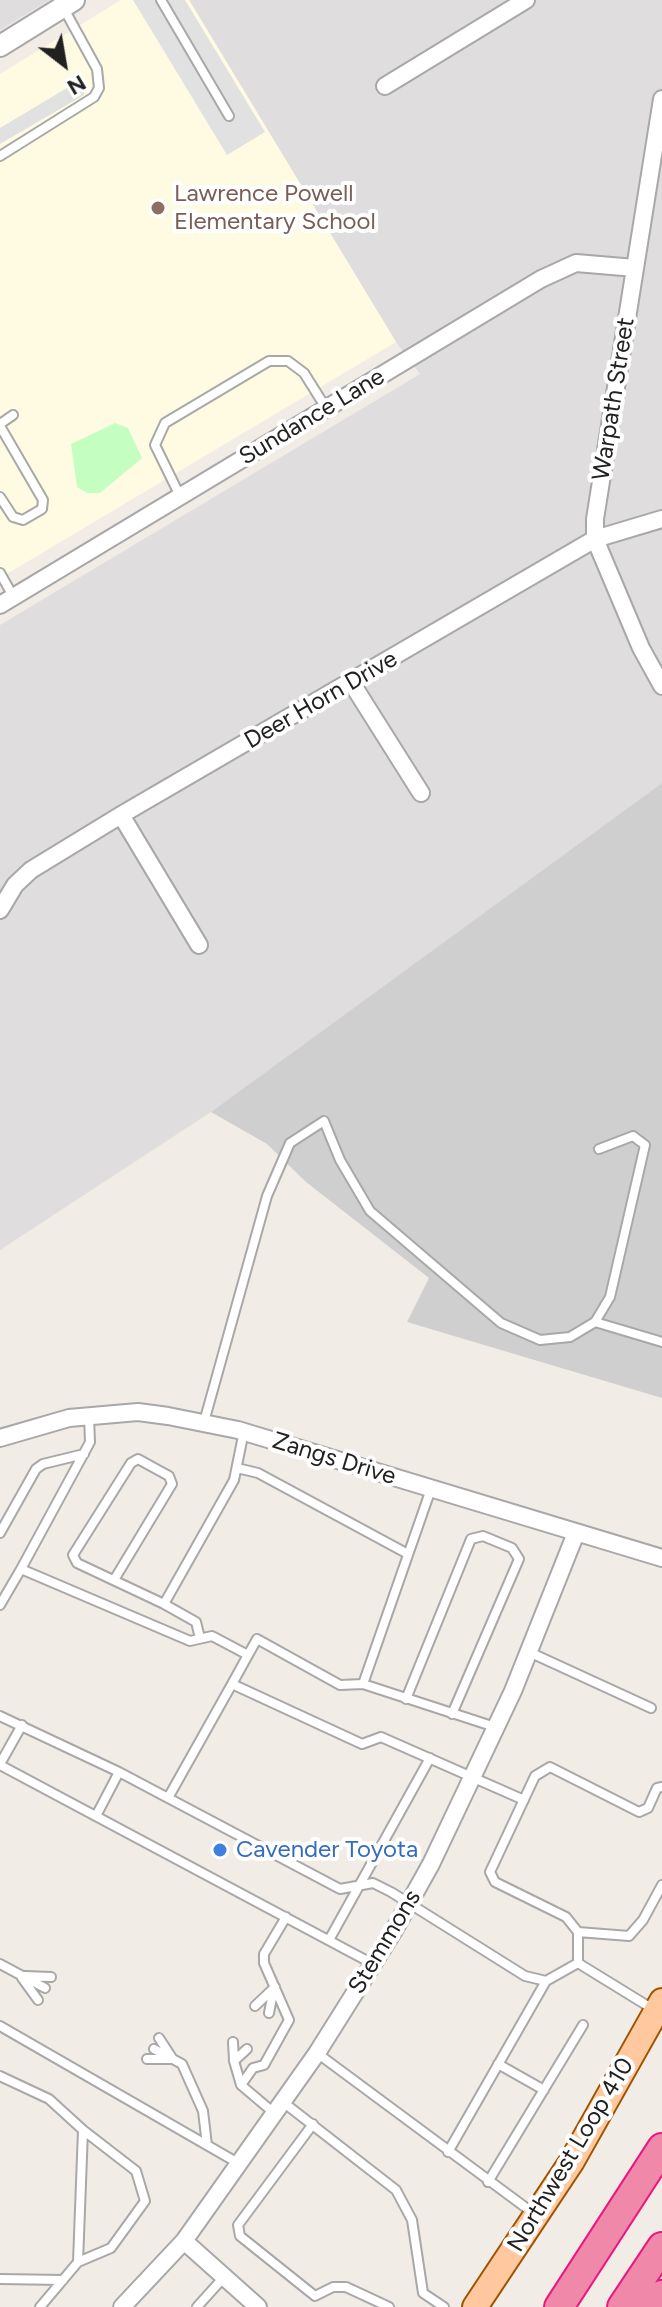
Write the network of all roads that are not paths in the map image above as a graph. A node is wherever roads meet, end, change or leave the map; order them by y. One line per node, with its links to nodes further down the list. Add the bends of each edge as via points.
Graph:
1 (161, 0): 7 (lane)
2 (526, 0): 5 (street)
3 (68, 3): 4 (street); 8 (lane, via 97,69 99,88 94,97)
4 (0, 46)
5 (385, 86)
6 (662, 99): 9 (street, Warpath Street)
7 (229, 116)
8 (0, 156)
9 (635, 268): 10 (street, Sundance Lane, via 589,262 559,270); 16 (street, Warpath Street)
10 (326, 409): 13 (street, Sundance Lane); 13 (lane, via 304,373 288,361 269,361 165,423 155,445)
11 (13, 415): 12 (lane)
12 (0, 425): 14 (lane, via 43,500 42,509 23,520 13,517)
13 (180, 496): 18 (street, Sundance Lane)
14 (0, 497)
15 (662, 519): 16 (street, Deer Horn Drive)
16 (595, 539): 19 (street, Deer Horn Drive); 20 (street, Warpath Street)
17 (0, 573): 18 (lane)
18 (7, 601)
19 (351, 682): 21 (street); 22 (street, Deer Horn Drive)
20 (662, 686)
21 (421, 793)
22 (121, 815): 23 (street, Deer Horn Drive, via 31,870); 24 (street)
23 (0, 910)
24 (199, 945)
25 (599, 1149): 26 (lane, via 633,1136 645,1145 610,1297)
26 (595, 1322): 27 (lane); 29 (lane, via 570,1337 540,1340 501,1323 370,1211 324,1121 290,1143 267,1196)
27 (662, 1342)
28 (89, 1415): 29 (street, Zangs Drive, via 138,1412); 31 (street, Zangs Drive); 32 (lane, via 90,1442)
29 (204, 1422): 30 (street, Zangs Drive)
30 (244, 1431): 33 (lane); 34 (street, Zangs Drive)
31 (0, 1438)
32 (84, 1454): 35 (lane, via 36,1469); 39 (lane)
33 (237, 1468): 37 (lane, via 258,1473); 41 (lane)
34 (431, 1489): 36 (street, Zangs Drive); 37 (lane)
35 (0, 1533)
36 (576, 1533): 38 (street, Zangs Drive); 44 (street, Stemmons)
37 (408, 1554): 47 (lane)
38 (662, 1558)
39 (21, 1569): 42 (lane); 43 (lane, via 190,1641)
40 (114, 1580): 40 (lane, via 77,1563 73,1555 138,1459 169,1476 172,1484); 41 (lane)
41 (164, 1604): 43 (lane, via 196,1622)
42 (0, 1605)
43 (200, 1638): 45 (lane, via 212,1636)
44 (529, 1652): 49 (lane); 53 (street, Stemmons)
45 (248, 1655): 46 (lane); 47 (lane, via 257,1639 340,1685)
46 (232, 1684): 54 (lane, via 362,1744 381,1737); 59 (lane)
47 (363, 1684): 48 (lane)
48 (406, 1699): 50 (lane); 50 (lane, via 471,1539 483,1536 512,1548 519,1559)
49 (651, 1708)
50 (452, 1714): 53 (lane)
51 (0, 1716): 52 (lane)
52 (22, 1725): 55 (lane); 56 (lane)
53 (496, 1727): 57 (street, Stemmons)
54 (430, 1758): 57 (lane); 63 (lane)
55 (0, 1765): 61 (lane)
56 (119, 1772): 59 (lane); 61 (lane)
57 (473, 1776): 60 (lane); 64 (street, Stemmons)
58 (662, 1787): 60 (lane, via 639,1812 550,1767 535,1776)
59 (168, 1798): 63 (lane, via 340,1889)
60 (524, 1800): 66 (lane, via 490,1872 495,1882 566,1917)
61 (96, 1816): 65 (lane)
62 (662, 1885): 66 (lane, via 629,1936)
63 (359, 1886): 64 (lane, via 373,1883); 67 (lane)
64 (410, 1901): 70 (street, Stemmons); 73 (lane, via 525,1976)
65 (286, 1917): 67 (lane); 74 (lane, via 264,1954)
66 (578, 1932): 68 (lane)
67 (329, 1940): 70 (lane)
68 (578, 1963): 73 (lane); 78 (lane)
69 (0, 1964): 71 (lane)
70 (373, 1964): 86 (street, Stemmons)
71 (20, 1975): 72 (lane); 75 (lane); 76 (lane)
72 (51, 1977)
73 (546, 1981): 90 (lane)
74 (275, 1987): 77 (lane); 79 (lane); 92 (lane, via 289,2020 264,2065 253,2068)
75 (45, 1988)
76 (38, 2000)
77 (255, 2006)
78 (659, 2006): 102 (main road, Northwest Loop 410)
79 (269, 2013)
80 (583, 2025): 93 (lane)
81 (0, 2026): 97 (lane)
82 (159, 2038): 88 (lane)
83 (233, 2042): 89 (lane)
84 (154, 2049): 88 (lane)
85 (247, 2049): 89 (lane)
86 (317, 2053): 94 (street, Stemmons); 99 (lane)
87 (147, 2059): 88 (lane)
88 (172, 2059): 97 (lane, via 182,2064 203,2111)
89 (234, 2061): 92 (lane)
90 (498, 2064): 93 (lane); 99 (lane)
91 (0, 2076): 96 (lane, via 49,2099)
92 (241, 2085): 94 (lane)
93 (544, 2090): 101 (lane)
94 (278, 2107): 95 (lane); 100 (street, Stemmons)
95 (313, 2124): 114 (lane, via 238,2225 240,2236 315,2296 346,2287); 115 (lane, via 396,2190 412,2220 423,2293)
96 (83, 2130): 105 (lane); 105 (lane, via 136,2171 145,2201 111,2248)
97 (207, 2145): 100 (lane)
98 (662, 2148): 117 (highway)
99 (448, 2152): 101 (lane)
100 (238, 2163): 103 (street, Stemmons)
101 (488, 2182): 102 (lane)
102 (537, 2216): 116 (main road, Northwest Loop 410)
103 (184, 2241): 106 (street); 111 (street, Stemmons)
104 (662, 2247): 118 (highway)
105 (78, 2262): 108 (lane)
106 (224, 2277): 112 (lane); 113 (street)
107 (0, 2279): 108 (lane)
108 (63, 2280): 110 (lane)
109 (662, 2295): 119 (highway)
110 (47, 2305)
111 (122, 2307)
112 (197, 2307)
113 (258, 2307)
114 (389, 2307)
115 (444, 2307)
116 (475, 2307)
117 (559, 2307)
118 (622, 2307)
119 (652, 2307)

